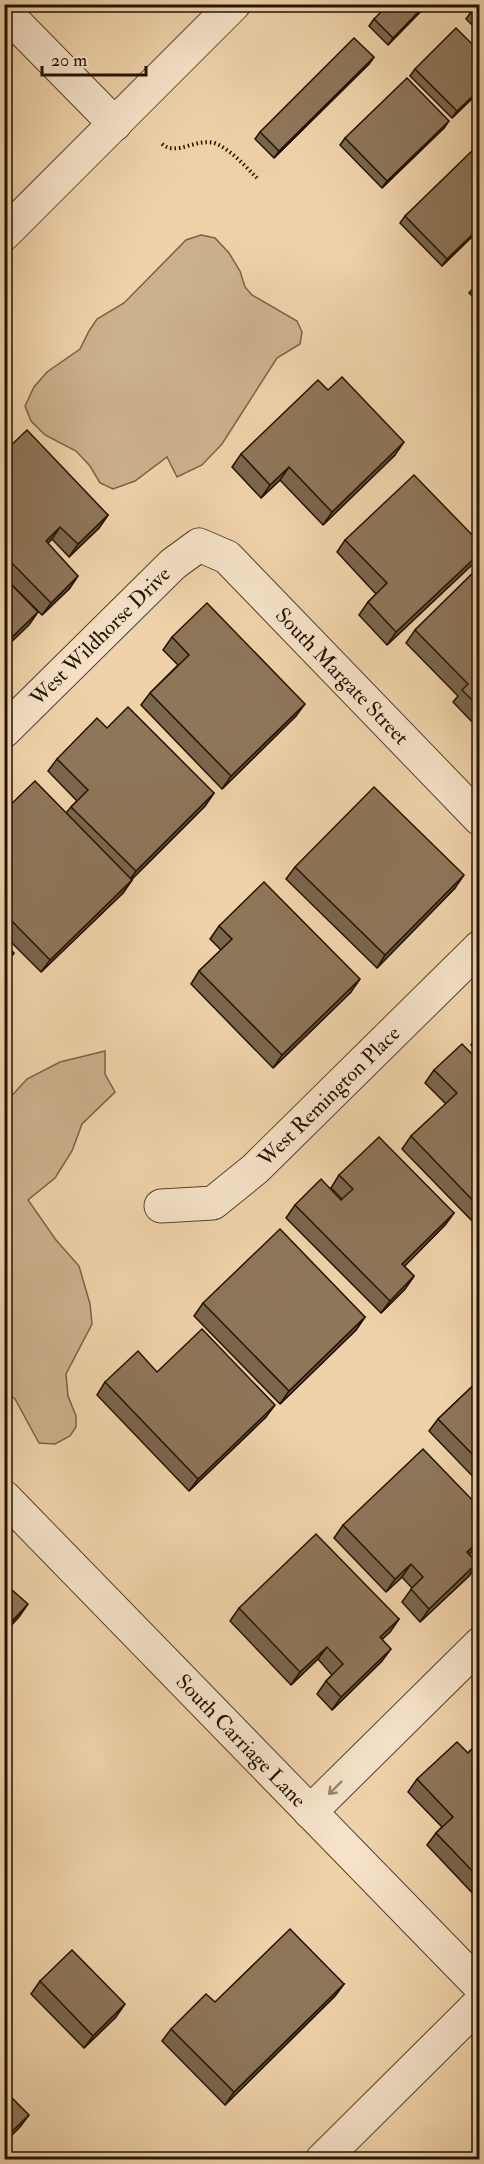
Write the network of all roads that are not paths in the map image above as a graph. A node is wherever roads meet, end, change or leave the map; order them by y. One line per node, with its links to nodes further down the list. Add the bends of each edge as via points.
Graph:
1 (234, 4): 3 (street)
2 (4, 11): 3 (street)
3 (115, 124): 4 (street)
4 (4, 234)
5 (199, 545): 6 (street, West Wildhorse Drive, via 173,564); 7 (street, South Margate Street, via 227,557)
6 (4, 731)
7 (480, 819)
8 (480, 947): 9 (street, West Remington Place, via 238,1183 213,1203)
9 (161, 1206)
10 (4, 1497): 12 (street, South Carriage Lane)
11 (480, 1644): 12 (street, one-way to 12)
12 (310, 1812): 13 (street, South Carriage Lane)
13 (480, 1986)
14 (480, 2003): 15 (street)
15 (322, 2160)

